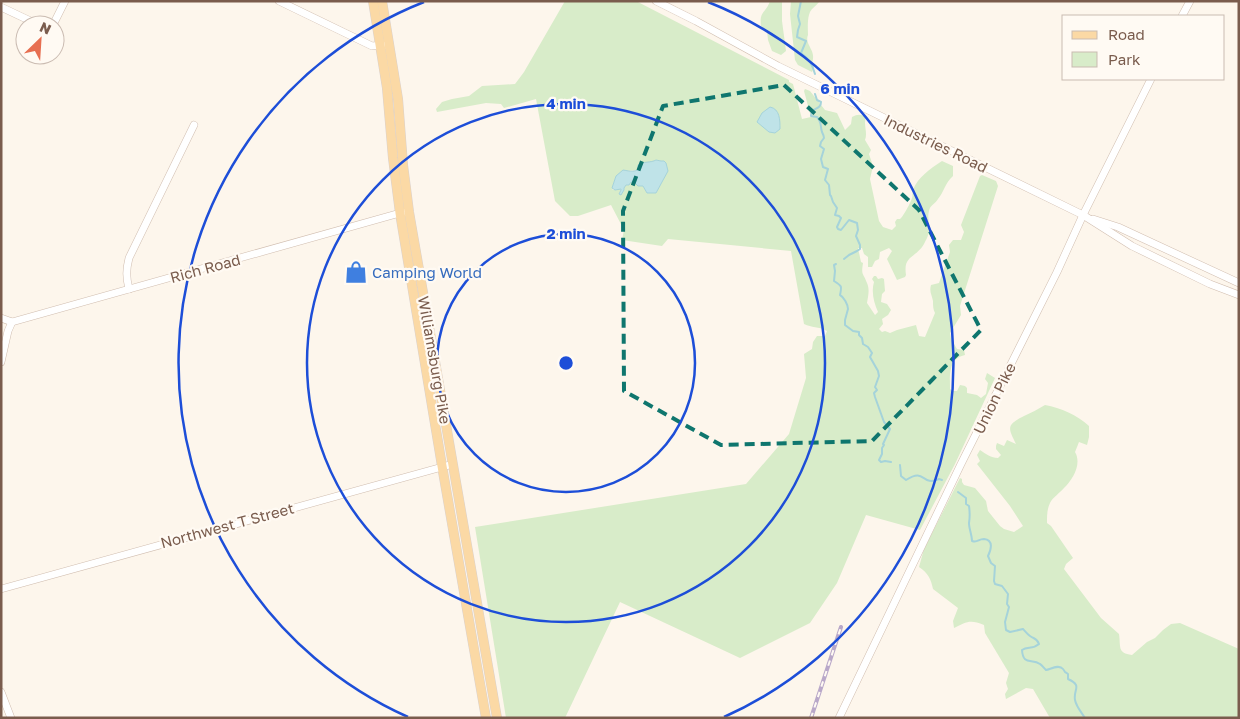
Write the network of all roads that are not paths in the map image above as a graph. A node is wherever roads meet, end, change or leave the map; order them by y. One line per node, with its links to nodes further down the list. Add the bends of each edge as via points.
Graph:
1 (65, 1): 9 (street)
2 (279, 1): 11 (street, via 372,46)
3 (373, 1): 11 (main road, Williamsburg Pike)
4 (382, 1): 11 (main road, Williamsburg Pike)
5 (656, 1): 15 (street, Industries Road, via 778,66)
6 (1190, 1): 10 (street)
7 (1, 7): 8 (street)
8 (17, 15)
9 (59, 15)
10 (1183, 15)
11 (384, 45): 14 (main road, Williamsburg Pike, via 393,158)
12 (1150, 80): 15 (street, Union Pike)
13 (194, 125): 17 (street, via 126,267)
14 (405, 213): 17 (street, Rich Road); 22 (main road, Williamsburg Pike); 23 (main road, Williamsburg Pike)
15 (1083, 215): 16 (street, Industries Road, via 1118,227); 18 (street, Industries Road, via 1132,246); 29 (street, Union Pike)
16 (1239, 283)
17 (129, 289): 20 (street, Rich Road)
18 (1239, 295)
19 (1, 318): 20 (street)
20 (12, 322): 21 (street)
21 (1, 362)
22 (453, 464): 23 (street, Northwest T Street); 28 (main road, Williamsburg Pike)
23 (442, 466): 24 (street, Northwest T Street); 27 (main road, Williamsburg Pike)
24 (1, 588)
25 (1, 692): 26 (street)
26 (10, 718)
27 (486, 718)
28 (497, 718)
29 (839, 718)

